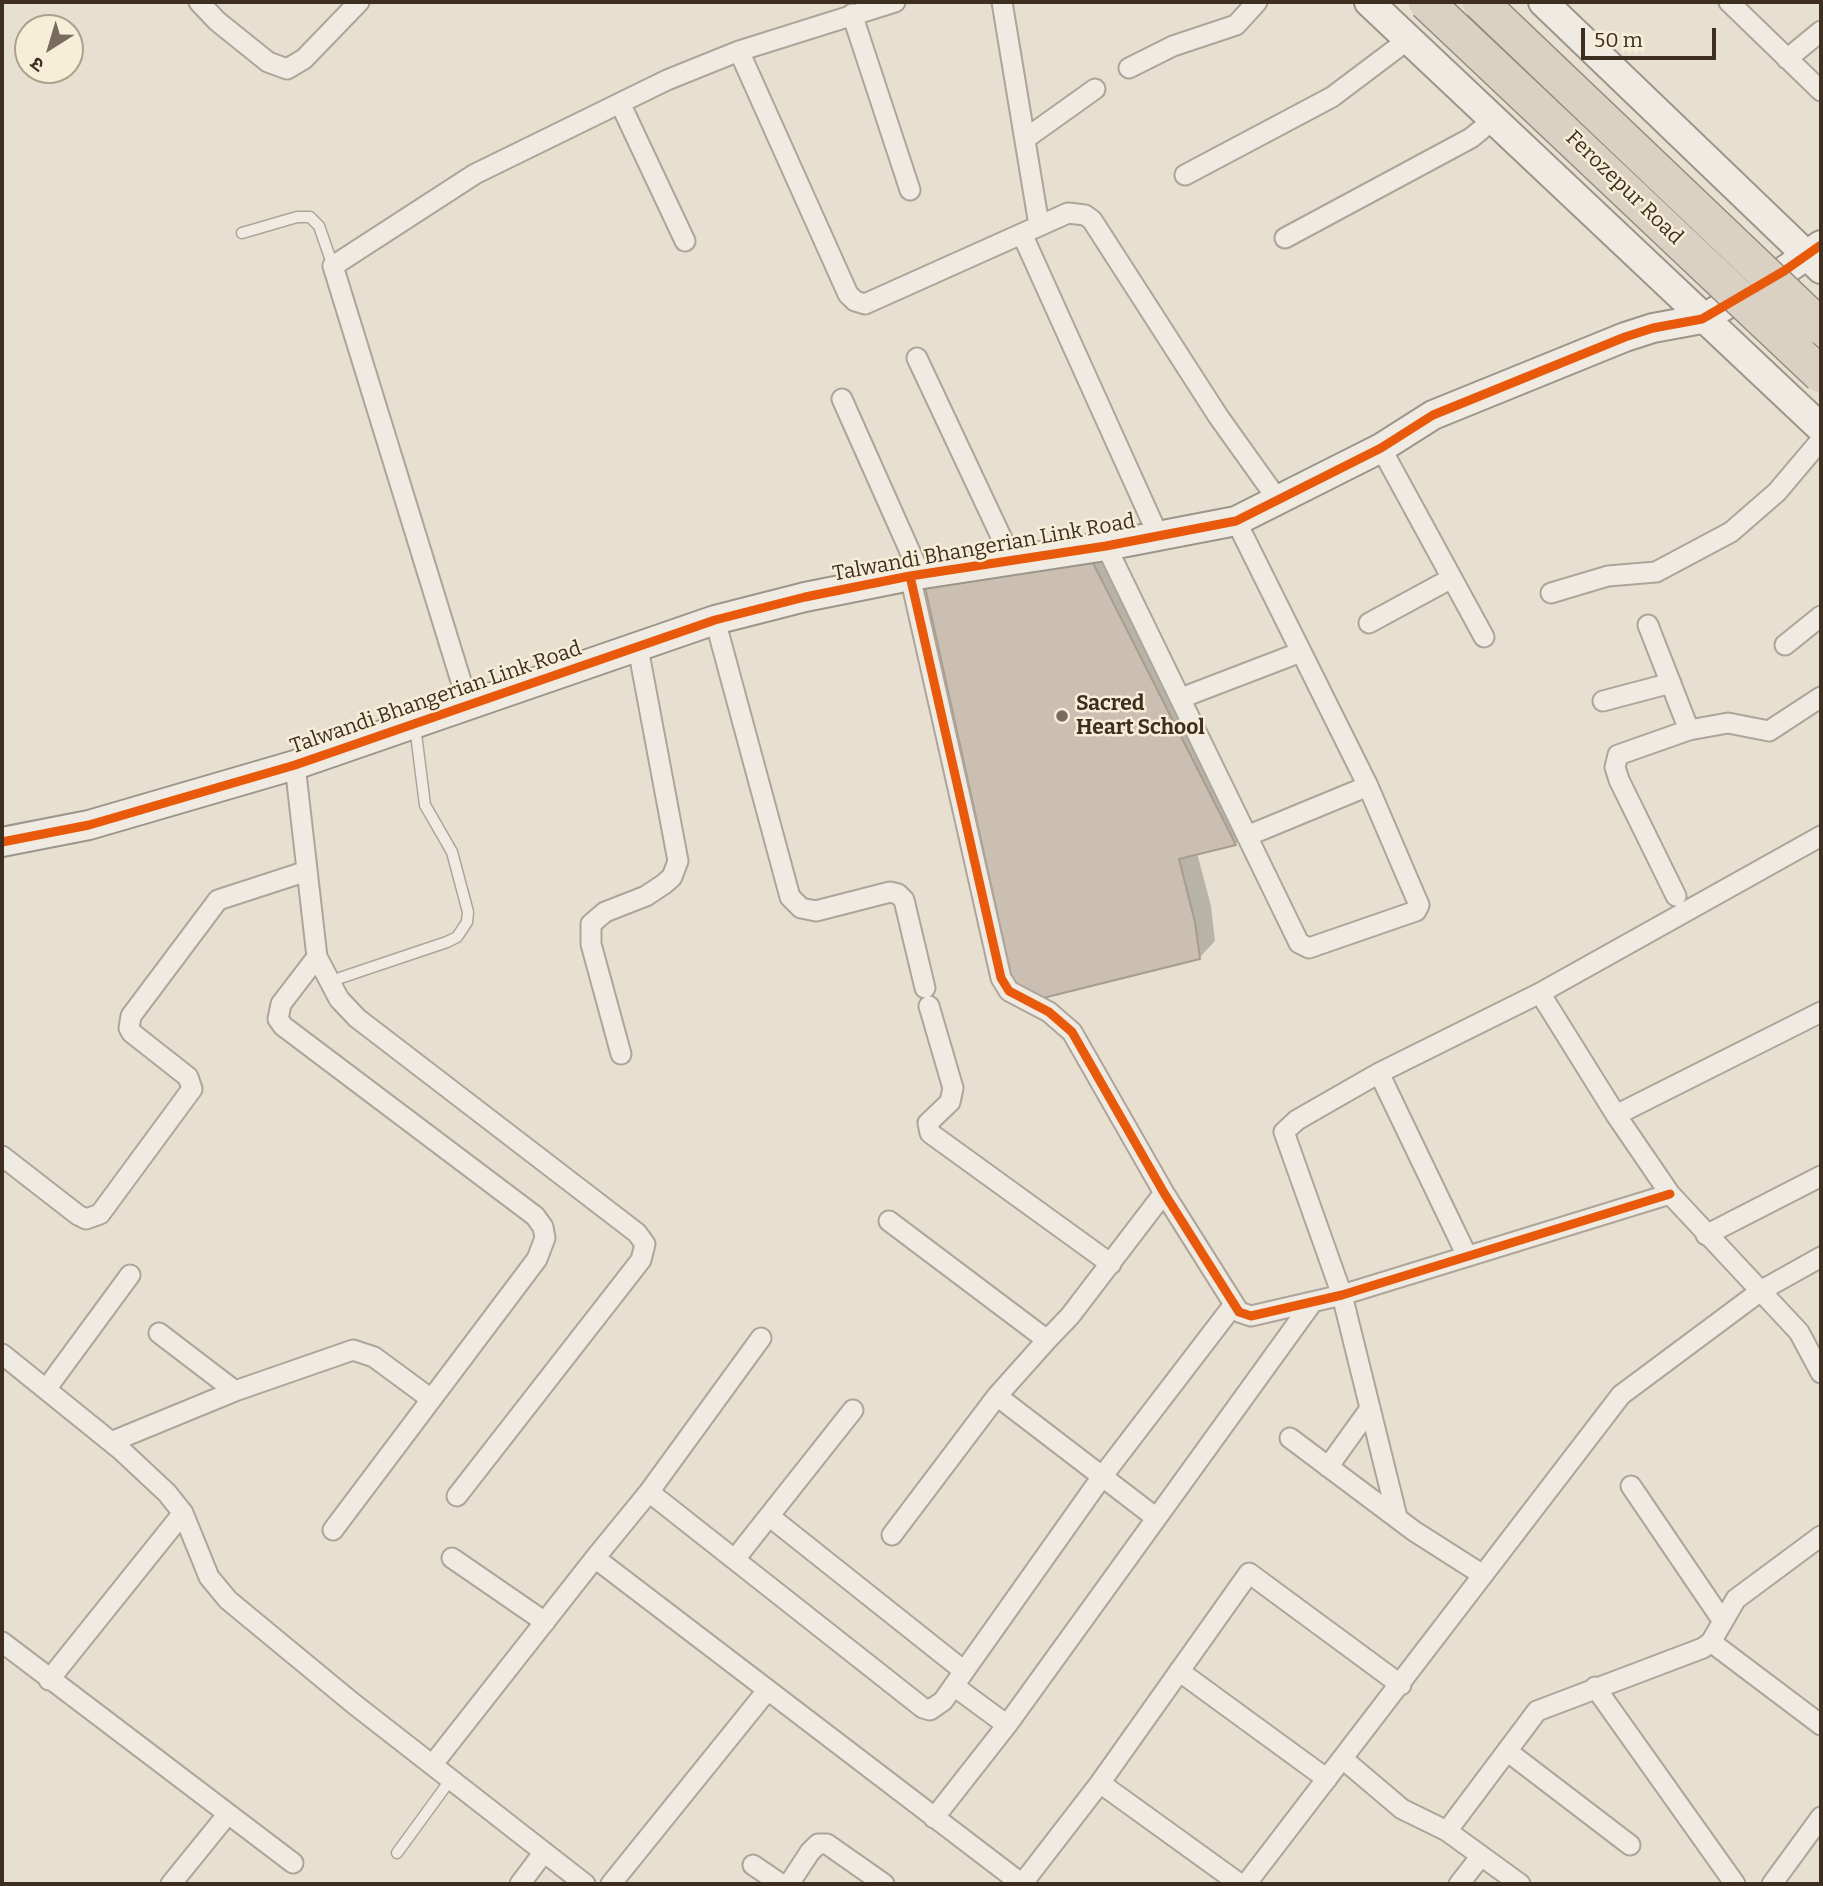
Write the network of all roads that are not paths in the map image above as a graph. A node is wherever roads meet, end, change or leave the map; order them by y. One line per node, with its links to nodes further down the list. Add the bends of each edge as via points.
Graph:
1 (199, 2): 2 (street, via 258,54 287,69 304,59)
2 (359, 2)
3 (895, 2): 11 (street)
4 (1002, 2): 21 (street)
5 (1257, 2): 16 (street, via 1236,24 1173,46)
6 (1369, 2): 13 (street)
7 (1426, 2): 33 (highway, Ferozepur Road, bridge)
8 (1480, 2): 31 (highway, Ferozepur Road, bridge)
9 (1543, 2): 28 (street)
10 (1728, 2): 15 (street)
11 (852, 13): 14 (street); 23 (street)
12 (1821, 32): 15 (street)
13 (1409, 39): 20 (street); 22 (street, via 1332,97)
14 (739, 51): 19 (street); 24 (street, via 855,301 865,304)
15 (1787, 59): 18 (street)
16 (1129, 68)
17 (1095, 89): 21 (street)
18 (1821, 91)
19 (620, 103): 27 (street); 29 (street, via 475,174)
20 (1493, 120): 26 (street, via 1471,138); 30 (street)
21 (1025, 139): 24 (street)
22 (1185, 175)
23 (910, 190)
24 (1030, 229): 38 (street, via 1073,212 1092,220); 40 (street)
25 (242, 233): 29 (lane, via 310,217 319,226)
26 (1285, 238)
27 (685, 241)
28 (1808, 260): 30 (street, Talwandi Bhangerian Link Road)
29 (333, 266): 58 (street)
30 (1702, 319): 35 (street); 37 (street, Talwandi Bhangerian Link Road, via 1625,337 1433,415)
31 (1821, 327)
32 (917, 358): 42 (street)
33 (1821, 375)
34 (842, 399): 43 (street)
35 (1821, 428)
36 (1821, 440): 45 (street, via 1777,492 1731,532 1656,572 1608,576)
37 (1381, 448): 38 (street, Talwandi Bhangerian Link Road); 44 (street)
38 (1278, 500): 39 (street, Talwandi Bhangerian Link Road)
39 (1236, 521): 40 (street, Talwandi Bhangerian Link Road); 53 (street)
40 (1158, 535): 41 (street, Talwandi Bhangerian Link Road)
41 (1106, 546): 42 (street, Talwandi Bhangerian Link Road); 55 (street)
42 (1012, 560): 43 (street, Talwandi Bhangerian Link Road)
43 (915, 575): 47 (street, Talwandi Bhangerian Link Road); 77 (street, via 1001,978 1009,991 1067,1025)
44 (1452, 578): 48 (street); 50 (street)
45 (1551, 593)
46 (1821, 616): 51 (street)
47 (715, 620): 52 (street, Talwandi Bhangerian Link Road); 83 (street, via 790,897 801,908 816,911 890,892 904,900 953,1088 950,1102 928,1123 930,1133)
48 (1368, 623)
49 (1648, 625): 54 (street)
50 (1484, 637)
51 (1785, 645)
52 (638, 648): 58 (street, Talwandi Bhangerian Link Road); 72 (street, via 678,860 664,884 591,924 591,944)
53 (1301, 652): 55 (street); 62 (street)
54 (1671, 683): 57 (street); 60 (street)
55 (1181, 698): 63 (street)
56 (1821, 698): 60 (street, via 1769,731 1739,723)
57 (1603, 701)
58 (469, 707): 59 (street, Talwandi Bhangerian Link Road)
59 (415, 725): 61 (street, Talwandi Bhangerian Link Road); 69 (lane, via 425,804 452,852 467,922 457,937 447,942)
60 (1689, 730): 67 (street, via 1626,750 1615,760 1619,780)
61 (295, 765): 65 (street, Talwandi Bhangerian Link Road, via 89,825); 66 (street)
62 (1368, 786): 63 (street); 63 (street, via 1418,901 1416,911 1303,948)
63 (1247, 836)
64 (1821, 836): 70 (street)
65 (2, 842)
66 (307, 871): 68 (street); 75 (street, via 218,900 131,1016 132,1033 188,1077 192,1089 100,1214 93,1218 78,1214)
67 (1676, 896)
68 (317, 957): 69 (street); 97 (street, via 281,1004 278,1019 283,1026 535,1216 543,1227 545,1238 537,1259)
69 (328, 982): 106 (street, via 357,1018 637,1233 645,1244 641,1260)
70 (1540, 993): 73 (street); 74 (street)
71 (1821, 1012): 74 (street)
72 (621, 1054)
73 (1379, 1073): 81 (street); 86 (street, via 1284,1132)
74 (1615, 1115): 78 (street)
75 (2, 1156)
76 (1821, 1176): 80 (street)
77 (1164, 1193): 83 (street); 88 (street)
78 (1670, 1194): 80 (street); 81 (street)
79 (889, 1222): 91 (street)
80 (1706, 1236): 85 (street)
81 (1467, 1256): 86 (street)
82 (1821, 1257): 85 (street)
83 (1111, 1264): 91 (street)
84 (130, 1275): 94 (street)
85 (1762, 1290): 93 (street, via 1805,1340); 117 (street, via 1621,1395)
86 (1342, 1295): 87 (street); 99 (street)
87 (1312, 1303): 88 (street, via 1251,1316); 109 (street)
88 (1233, 1307): 103 (street)
89 (159, 1333): 95 (street)
90 (761, 1338): 105 (street)
91 (1047, 1340): 96 (street)
92 (2, 1353): 94 (street)
93 (1821, 1373)
94 (47, 1388): 101 (street)
95 (235, 1391): 97 (street, via 354,1350 374,1357); 101 (street)
96 (997, 1396): 103 (street); 112 (street)
97 (431, 1399): 111 (street)
98 (853, 1410): 108 (street)
99 (1369, 1410): 102 (street); 110 (street)
100 (1290, 1438): 102 (street)
101 (111, 1442): 107 (street, via 153,1478)
102 (1328, 1467): 110 (street)
103 (1101, 1478): 109 (street); 124 (street)
104 (1631, 1486): 118 (street)
105 (649, 1492): 115 (street); 116 (street)
106 (457, 1496)
107 (183, 1513): 123 (street); 132 (street, via 220,1593)
108 (769, 1516): 116 (street); 124 (street)
109 (1155, 1517): 128 (street)
110 (1397, 1517): 117 (street)
111 (333, 1530)
112 (892, 1535)
113 (1821, 1536): 118 (street, via 1737,1599)
114 (452, 1558): 119 (street)
115 (596, 1558): 119 (street); 127 (street)
116 (734, 1559): 124 (street, via 923,1708 936,1708)
117 (1483, 1575): 125 (street)
118 (1722, 1620): 121 (street)
119 (545, 1622): 132 (street)
120 (2, 1642): 123 (street)
121 (1711, 1642): 126 (street); 129 (street)
122 (1180, 1671): 125 (street, via 1249,1573); 134 (street); 135 (street)
123 (49, 1679): 136 (street)
124 (959, 1679): 128 (street)
125 (1401, 1685): 131 (street)
126 (1595, 1687): 130 (street, via 1537,1711); 158 (street)
127 (766, 1692): 138 (street); 149 (street)
128 (1007, 1725): 138 (street)
129 (1821, 1725)
130 (1507, 1751): 139 (street); 140 (street)
131 (1343, 1759): 134 (street); 139 (street, via 1402,1809)
132 (433, 1764): 133 (street)
133 (451, 1779): 141 (street); 142 (lane)
134 (1327, 1779): 155 (street)
135 (1100, 1783): 153 (street); 154 (street)
136 (227, 1815): 144 (street); 146 (street)
137 (1821, 1817): 159 (street)
138 (933, 1818): 153 (street)
139 (1447, 1831): 143 (street)
140 (1630, 1845)
141 (544, 1852): 147 (street); 148 (street)
142 (397, 1853)
143 (1481, 1856): 156 (street); 157 (street)
144 (293, 1864)
145 (753, 1865): 150 (street)
146 (171, 1884)
147 (520, 1884)
148 (585, 1884)
149 (611, 1884)
150 (780, 1884)
151 (789, 1884): 152 (street, via 810,1852 818,1844 827,1844)
152 (884, 1884)
153 (1022, 1884)
154 (1240, 1884)
155 (1246, 1884)
156 (1459, 1884)
157 (1520, 1884)
158 (1735, 1884)
159 (1772, 1884)

